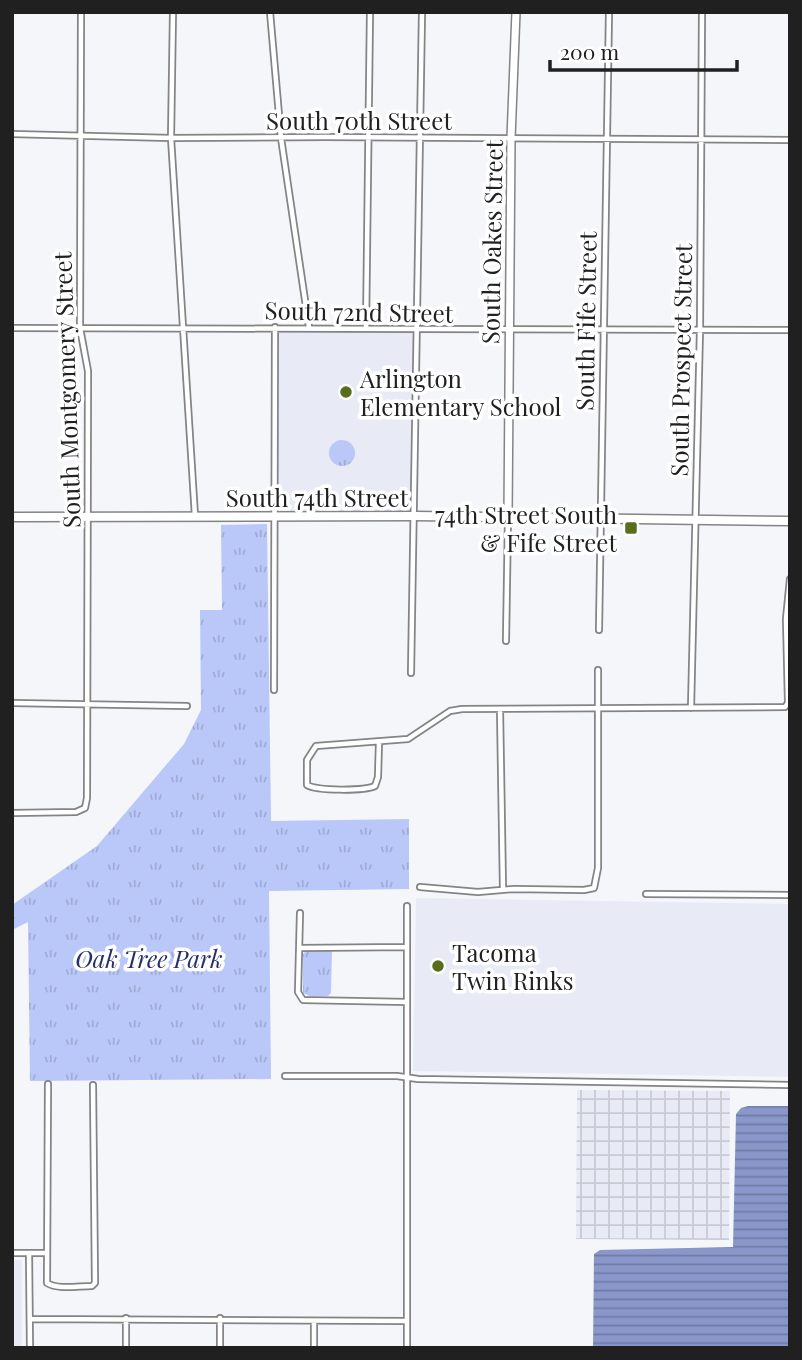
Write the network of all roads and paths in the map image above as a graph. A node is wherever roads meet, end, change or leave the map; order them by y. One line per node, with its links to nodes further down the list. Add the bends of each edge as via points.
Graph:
1 (81, 12): 10 (street, South Montgomery Street)
2 (173, 12): 13 (street)
3 (270, 12): 14 (street)
4 (370, 12): 11 (street)
5 (422, 12): 12 (street)
6 (516, 12): 15 (street, South Oakes Street)
7 (609, 12): 16 (street, South Fife Street)
8 (702, 12): 17 (street, South Prospect Street)
9 (12, 134): 10 (street, South 70th Street)
10 (79, 135): 13 (street, South 70th Street); 21 (street, South Montgomery Street)
11 (368, 137): 12 (street, South 70th Street); 14 (street, South 70th Street); 24 (street)
12 (419, 137): 15 (street, South 70th Street); 25 (street)
13 (171, 138): 14 (street, South 70th Street); 22 (street)
14 (281, 138): 23 (street)
15 (512, 138): 16 (street, South 70th Street); 26 (street, South Oakes Street)
16 (606, 139): 17 (street, South 70th Street); 27 (street, South Fife Street)
17 (701, 140): 18 (street, South 70th Street); 28 (street, South Prospect Street)
18 (790, 140)
19 (275, 327): 22 (street, South 72nd Street); 23 (street, South 72nd Street); 31 (street)
20 (12, 328): 21 (street, South 72nd Street)
21 (80, 328): 22 (street, South 72nd Street); 34 (street, South Montgomery Street, via 88,371)
22 (184, 328): 30 (street)
23 (309, 328): 24 (street, South 72nd Street)
24 (366, 329): 25 (street, South 72nd Street)
25 (417, 329): 26 (street, South 72nd Street); 32 (street)
26 (510, 330): 27 (street, South 72nd Street); 35 (street, South Oakes Street)
27 (603, 330): 28 (street, South 72nd Street); 36 (street, South Fife Street)
28 (700, 330): 29 (street, South 72nd Street); 37 (street, South Prospect Street)
29 (790, 331)
30 (195, 516): 31 (main road, South 74th Street); 34 (main road, South 74th Street)
31 (275, 516): 32 (main road, South 74th Street); 44 (street)
32 (415, 516): 35 (main road, South 74th Street); 43 (street)
33 (12, 517): 34 (main road, South 74th Street)
34 (87, 517): 47 (street, South Montgomery Street)
35 (508, 517): 36 (main road, South 74th Street); 41 (street, South Oakes Street)
36 (600, 519): 37 (main road, South 74th Street); 40 (street, South Fife Street)
37 (694, 520): 38 (main road, South 74th Street); 50 (street, South Prospect Street)
38 (790, 521)
39 (790, 579): 46 (street)
40 (599, 630)
41 (506, 641)
42 (598, 670): 49 (street)
43 (411, 673)
44 (274, 690)
45 (12, 704): 47 (street)
46 (788, 704): 50 (street, via 779,708)
47 (87, 705): 48 (street); 53 (street, South Montgomery Street, via 85,808 65,814)
48 (187, 705)
49 (598, 708): 50 (street); 51 (street); 55 (street, via 596,884 591,889)
50 (691, 708)
51 (500, 709): 52 (street, via 450,711 408,739); 55 (street)
52 (379, 742): 52 (street, via 316,746 307,760 306,782 311,788 375,786)
53 (12, 813)
54 (420, 887): 55 (street, via 478,892)
55 (503, 889)
56 (646, 894): 57 (street)
57 (790, 895)
58 (407, 906): 60 (street)
59 (300, 913): 61 (street)
60 (407, 947): 61 (street); 62 (street)
61 (300, 948): 62 (street, via 298,992 307,1001)
62 (407, 1002): 64 (street)
63 (285, 1076): 64 (street)
64 (406, 1077): 67 (street); 75 (street)
65 (48, 1084): 70 (street)
66 (93, 1085): 70 (street, via 95,1283 51,1286 47,1283)
67 (790, 1085)
68 (12, 1253): 69 (street)
69 (29, 1253): 70 (street); 73 (street)
70 (46, 1253)
71 (126, 1318): 72 (street); 73 (street); 77 (street)
72 (220, 1318): 74 (street); 78 (street)
73 (30, 1319): 76 (street)
74 (314, 1321): 75 (street); 79 (street)
75 (406, 1321): 80 (street)
76 (30, 1348)
77 (126, 1348)
78 (220, 1348)
79 (314, 1348)
80 (407, 1348)

